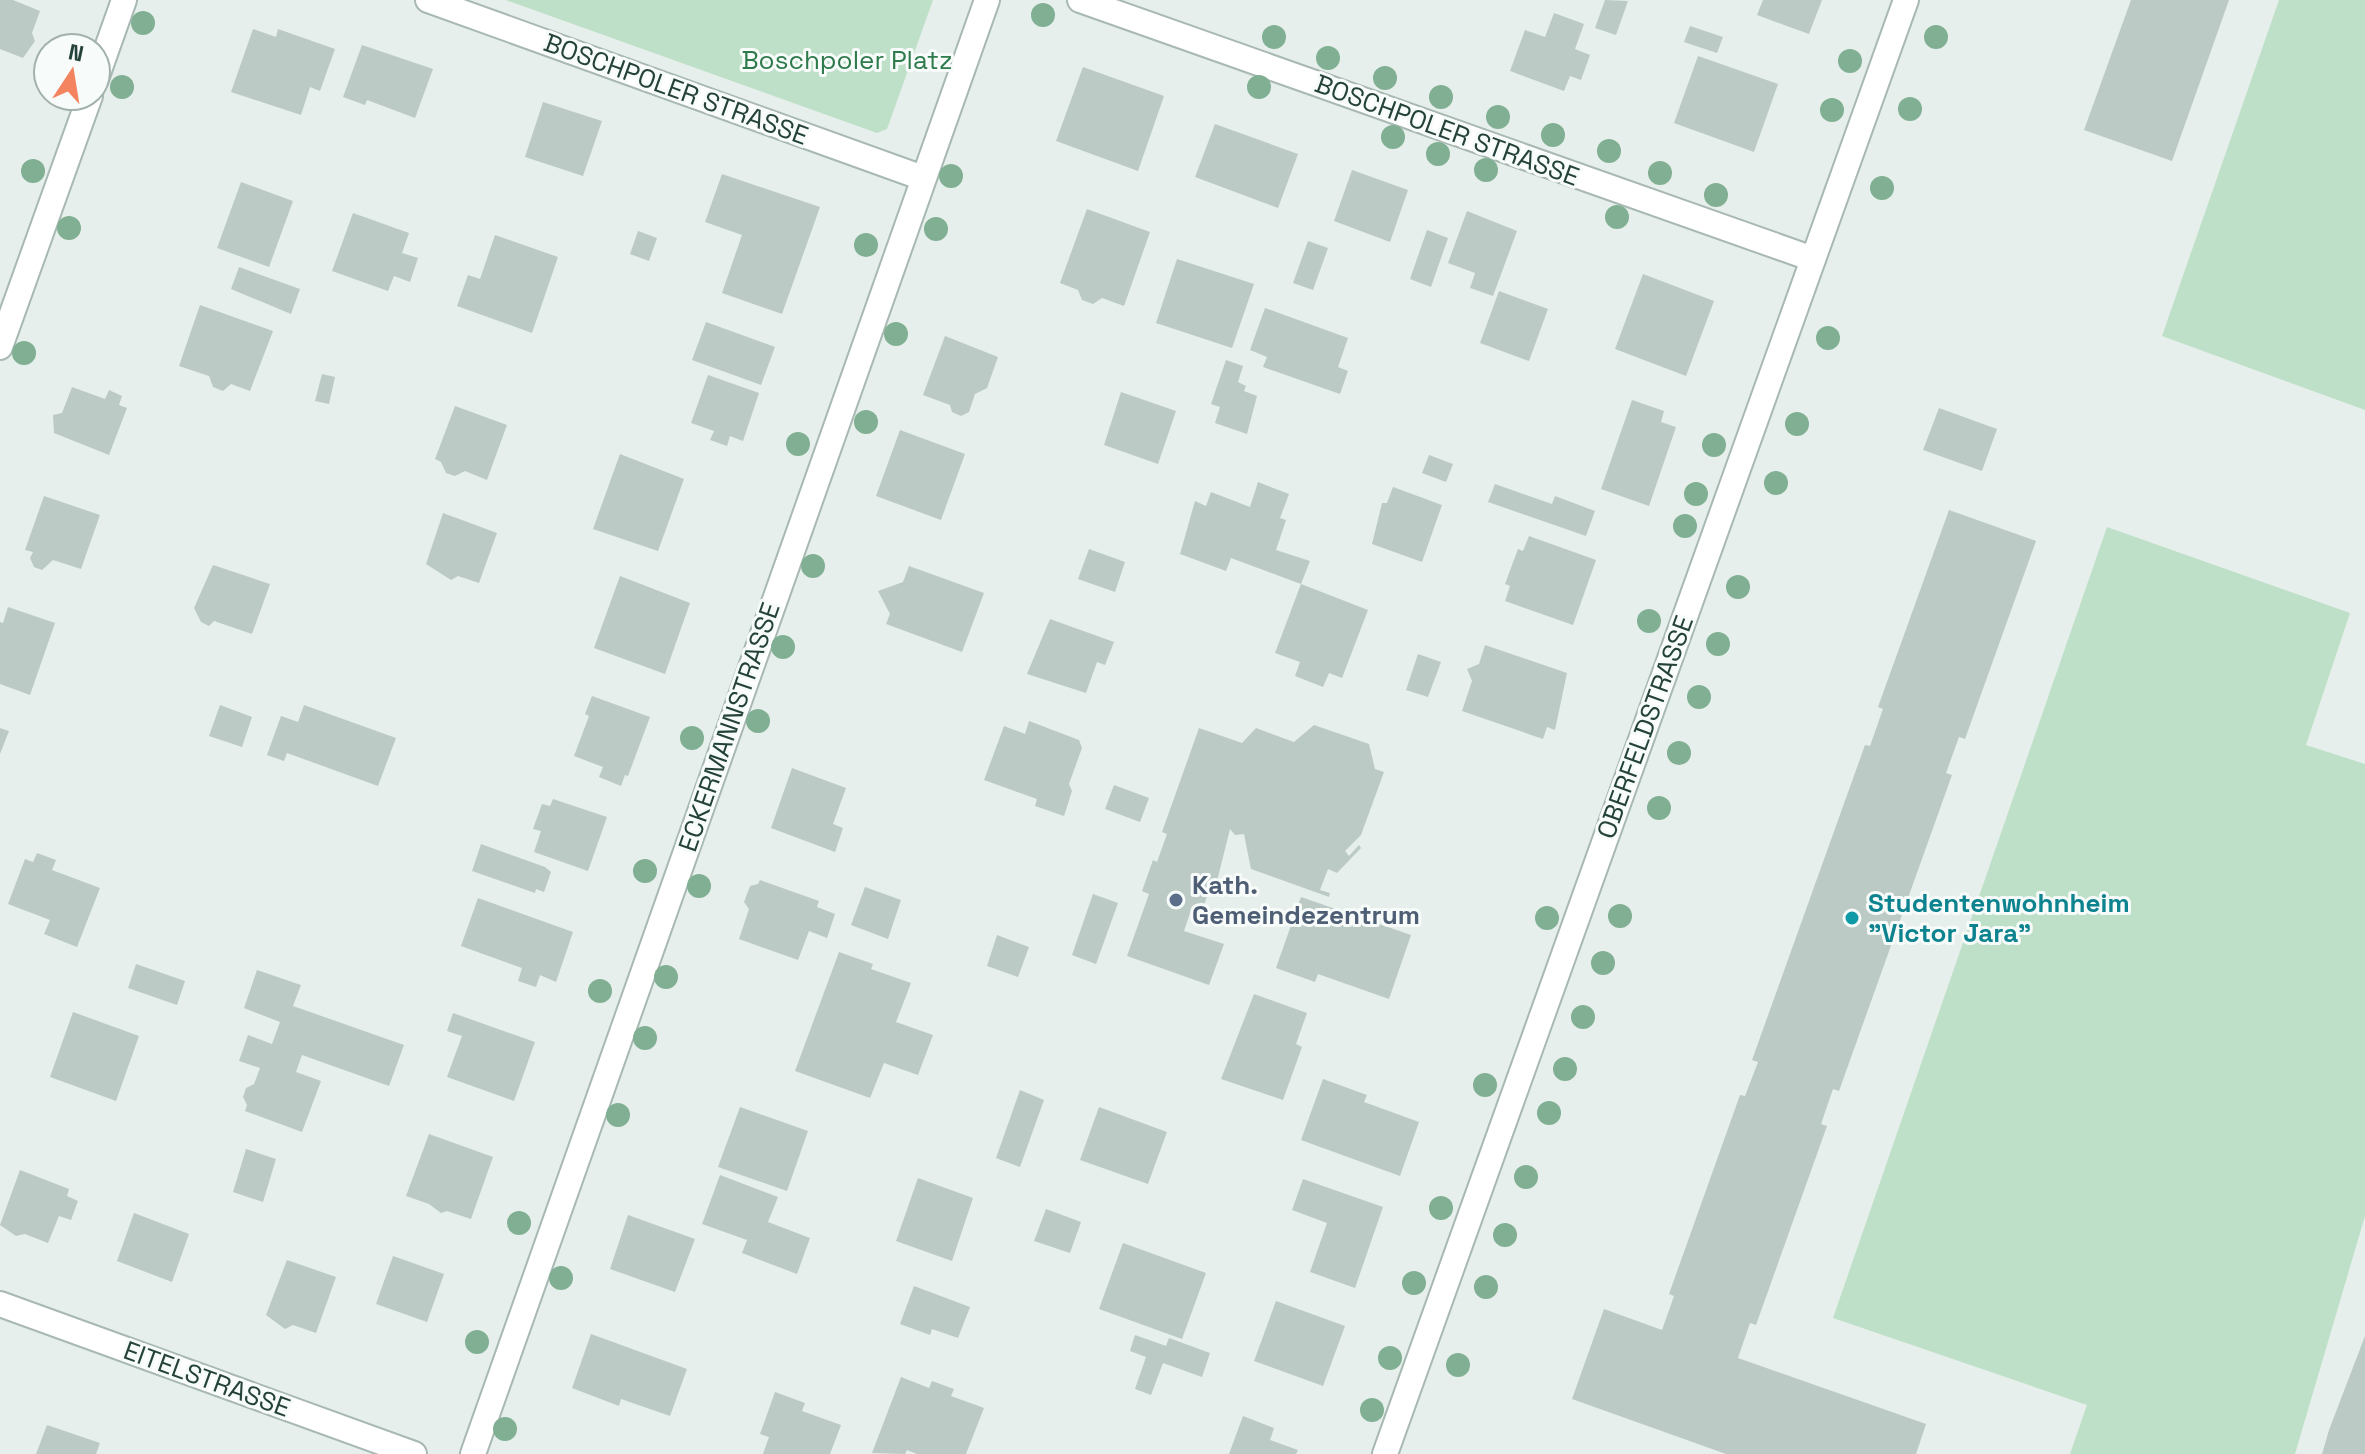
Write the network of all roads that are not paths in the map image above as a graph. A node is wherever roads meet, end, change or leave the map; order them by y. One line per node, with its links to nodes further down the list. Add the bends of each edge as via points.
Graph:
1 (124, 0): 6 (street)
2 (428, 0): 8 (street, BOSCHPOLER STRASSE)
3 (987, 0): 8 (street, ECKERMANNSTRASSE)
4 (1080, 0): 9 (street, BOSCHPOLER STRASSE)
5 (1906, 0): 9 (street, OBERFELDSTRASSE)
6 (112, 34)
7 (84, 112): 10 (street)
8 (923, 178): 13 (street, ECKERMANNSTRASSE)
9 (1813, 259): 14 (street, OBERFELDSTRASSE)
10 (0, 347)
11 (0, 1304): 12 (street, EITELSTRASSE)
12 (414, 1454)
13 (473, 1454)
14 (1385, 1454)

